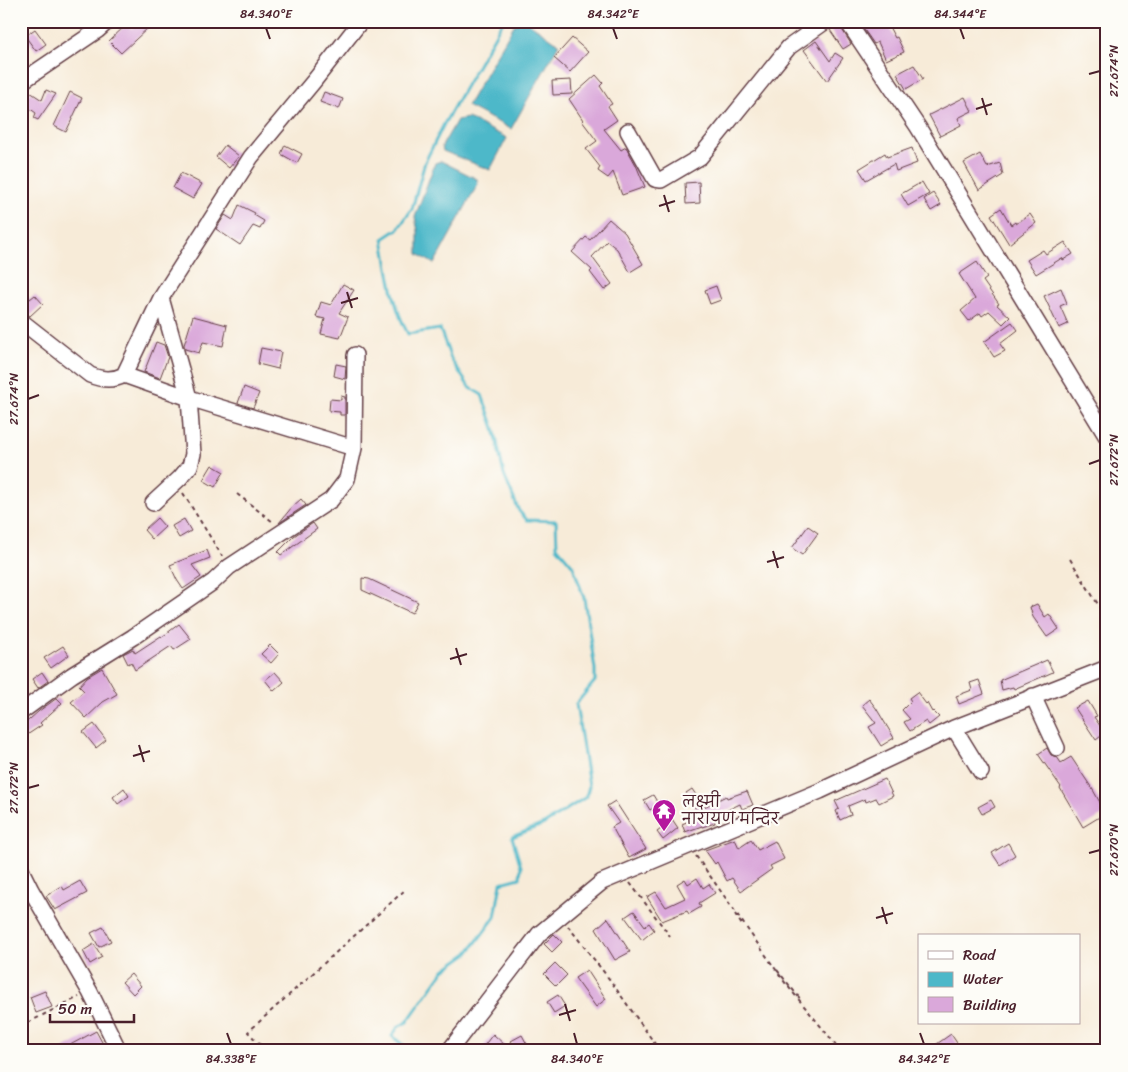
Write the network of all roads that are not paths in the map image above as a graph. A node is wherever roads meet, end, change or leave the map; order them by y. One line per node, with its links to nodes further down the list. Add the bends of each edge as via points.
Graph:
1 (108, 21): 5 (street)
2 (362, 21): 7 (street, via 251,157)
3 (826, 21): 6 (street, via 789,47 700,157 661,180 655,179)
4 (847, 21): 12 (street, via 918,127)
5 (21, 82)
6 (628, 131)
7 (162, 298): 10 (street); 11 (street)
8 (21, 320): 10 (street, via 90,375 109,380)
9 (355, 355): 13 (street)
10 (124, 375): 11 (street)
11 (189, 398): 13 (street); 14 (street, via 193,454 190,466)
12 (1107, 437)
13 (354, 448): 17 (street, via 347,479 331,500)
14 (153, 503)
15 (1107, 668): 16 (street)
16 (1033, 696): 18 (street); 19 (street)
17 (21, 712)
18 (954, 728): 20 (street); 23 (street, via 820,791 602,882 539,934)
19 (1057, 748)
20 (981, 772)
21 (21, 870): 22 (street, via 90,992)
22 (119, 1051)
23 (449, 1051)

